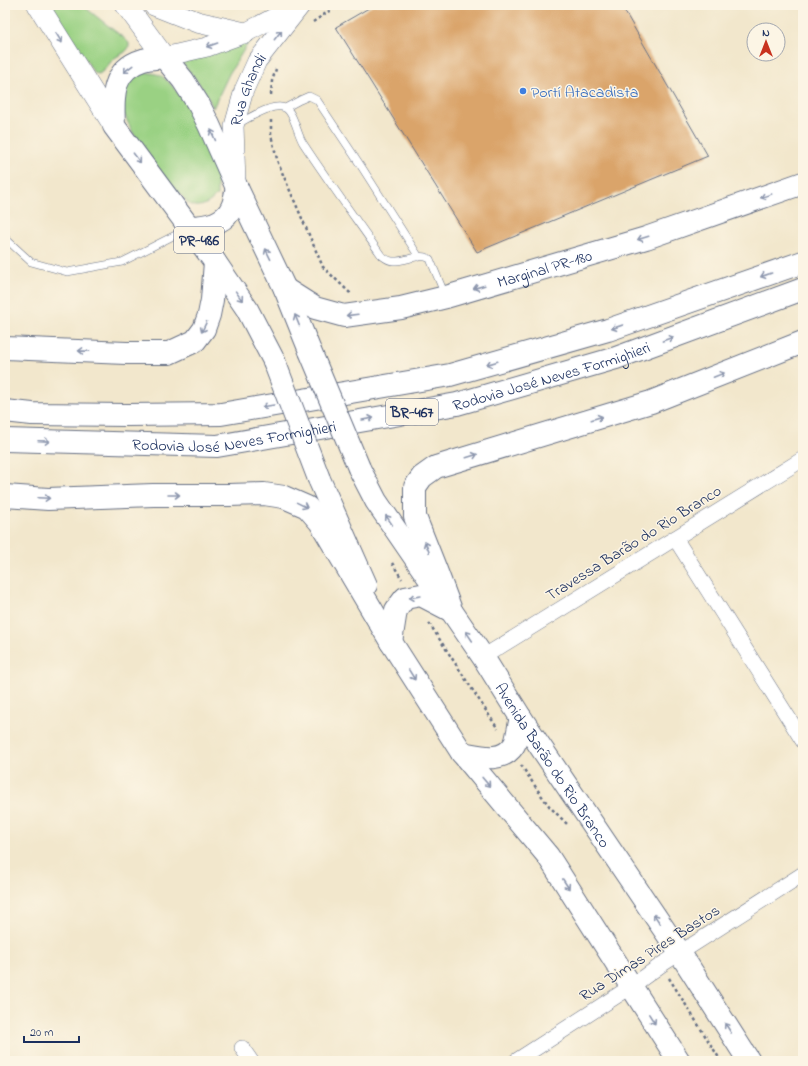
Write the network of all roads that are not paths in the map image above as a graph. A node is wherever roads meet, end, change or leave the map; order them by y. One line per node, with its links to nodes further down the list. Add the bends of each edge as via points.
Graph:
1 (38, 5): 9 (main road, PR-486, one-way to 9)
2 (126, 5): 7 (main road)
3 (154, 5): 6 (main road, via 197,22)
4 (298, 5): 6 (street, Rua Ghandi)
5 (301, 5): 10 (street, Rua Ghandi, one-way to 5, via 244,90 257,61)
6 (245, 33): 7 (street, Rua Ghandi, one-way to 7, via 207,47)
7 (164, 57): 9 (main road, one-way to 9, via 142,60 124,71 116,85 113,99); 12 (main road, Avenida Barão do Rio Branco, one-way to 7, via 199,105)
8 (285, 108): 10 (lane, via 270,108); 15 (lane, via 291,114 302,141 381,255 393,261); 15 (lane, via 309,96 317,100)
9 (114, 126): 13 (main road, PR-486, one-way to 13)
10 (234, 126): 12 (street, Rua Ghandi)
11 (803, 183): 20 (main road, Marginal PR-180, one-way to 20, via 646,238)
12 (237, 188): 13 (main road, via 232,208 225,218 213,225); 18 (main road, Avenida Barão do Rio Branco, one-way to 12)
13 (189, 227): 14 (lane, via 122,262 67,272 31,262); 16 (main road, PR-486)
14 (5, 238)
15 (419, 257): 20 (lane, via 430,259)
16 (215, 262): 22 (main road, one-way to 22, via 212,300 204,329 195,341 169,352 126,353); 29 (main road, PR-486, one-way to 29, bridge, via 247,309 274,361 319,479)
17 (803, 262): 23 (main road, Rodovia José Neves Formighieri / BR-467, one-way to 23, via 608,330 450,376 221,414 32,414)
18 (285, 289): 20 (main road, Marginal PR-180, one-way to 18, via 401,308 344,316 315,308); 28 (main road, Avenida Barão do Rio Branco, one-way to 18, bridge, via 376,501 359,468)
19 (803, 289): 24 (main road, Rodovia José Neves Formighieri / BR-467, one-way to 19, via 217,446 457,404 616,358)
20 (446, 297)
21 (803, 342): 28 (main road, one-way to 21, via 414,517 415,487 422,477 436,467 651,402)
22 (5, 348)
23 (5, 411)
24 (5, 440)
25 (803, 458): 27 (street, Travessa Barão do Rio Branco)
26 (5, 496): 29 (main road, one-way to 29, via 48,499 264,494 284,497 307,507 320,522)
27 (674, 538): 30 (street, Travessa Barão do Rio Branco); 32 (street)
28 (451, 610): 29 (main road, one-way to 29, via 421,595 405,598 396,610); 30 (main road, Avenida Barão do Rio Branco, one-way to 28)
29 (391, 642): 33 (main road, one-way to 33)
30 (483, 657): 31 (main road, Avenida Barão do Rio Branco)
31 (521, 718): 33 (main road, via 515,745 504,755 490,758); 35 (main road, Avenida Barão do Rio Branco, one-way to 31)
32 (803, 741)
33 (462, 753): 36 (main road, one-way to 36, via 548,856)
34 (803, 874): 35 (street, Rua Dimas Pires Bastos)
35 (680, 953): 36 (street, Rua Dimas Pires Bastos); 41 (main road, Avenida Barão do Rio Branco, one-way to 35)
36 (632, 986): 39 (street, Rua Dimas Pires Bastos); 40 (main road, one-way to 40)
37 (242, 1048): 38 (street)
38 (251, 1061)
39 (516, 1061)
40 (679, 1061)
41 (749, 1061)

